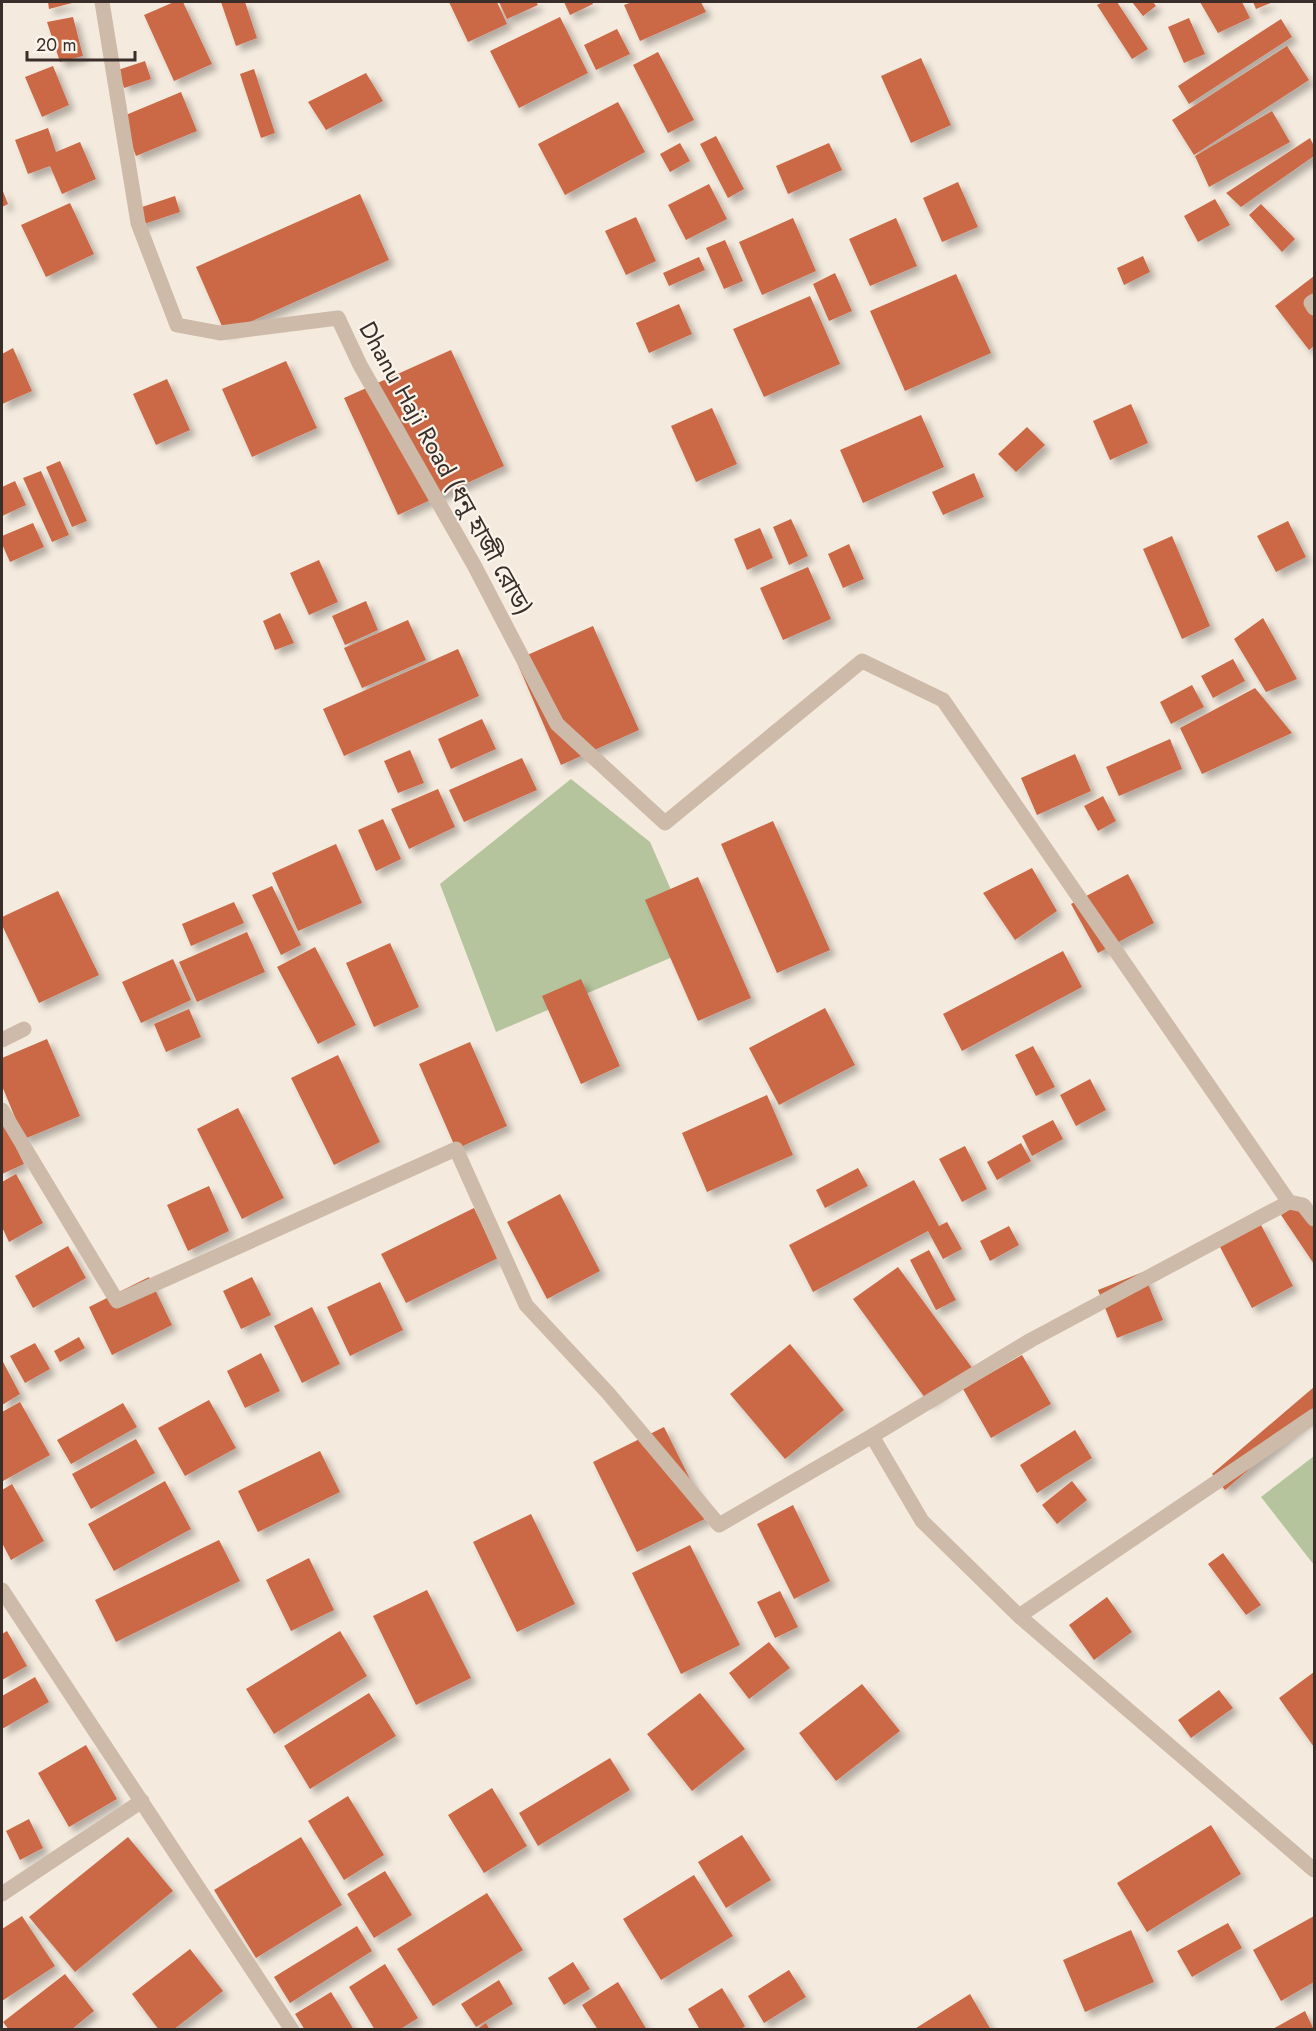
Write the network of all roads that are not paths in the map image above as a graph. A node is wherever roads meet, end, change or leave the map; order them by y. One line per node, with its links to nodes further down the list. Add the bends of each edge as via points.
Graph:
1 (102, 2): 7 (street, Dhanu Haji Road (ধনু হাজী রোড), via 138,223 177,325 220,333 338,318 557,724 665,823 862,661 943,700)
2 (1314, 302): 3 (street)
3 (1314, 308)
4 (24, 1029): 5 (street)
5 (2, 1040)
6 (2, 1110): 10 (street, via 117,1301 456,1149 526,1305 608,1393 719,1525)
7 (1288, 1202): 8 (street, via 1303,1205); 10 (street, via 1031,1340)
8 (1314, 1219)
9 (1314, 1416): 12 (street)
10 (872, 1436): 12 (street, via 922,1521)
11 (2, 1590): 13 (street)
12 (1019, 1616): 14 (street)
13 (142, 1801): 15 (street); 16 (street)
14 (1314, 1870)
15 (2, 1894)
16 (292, 2030)

